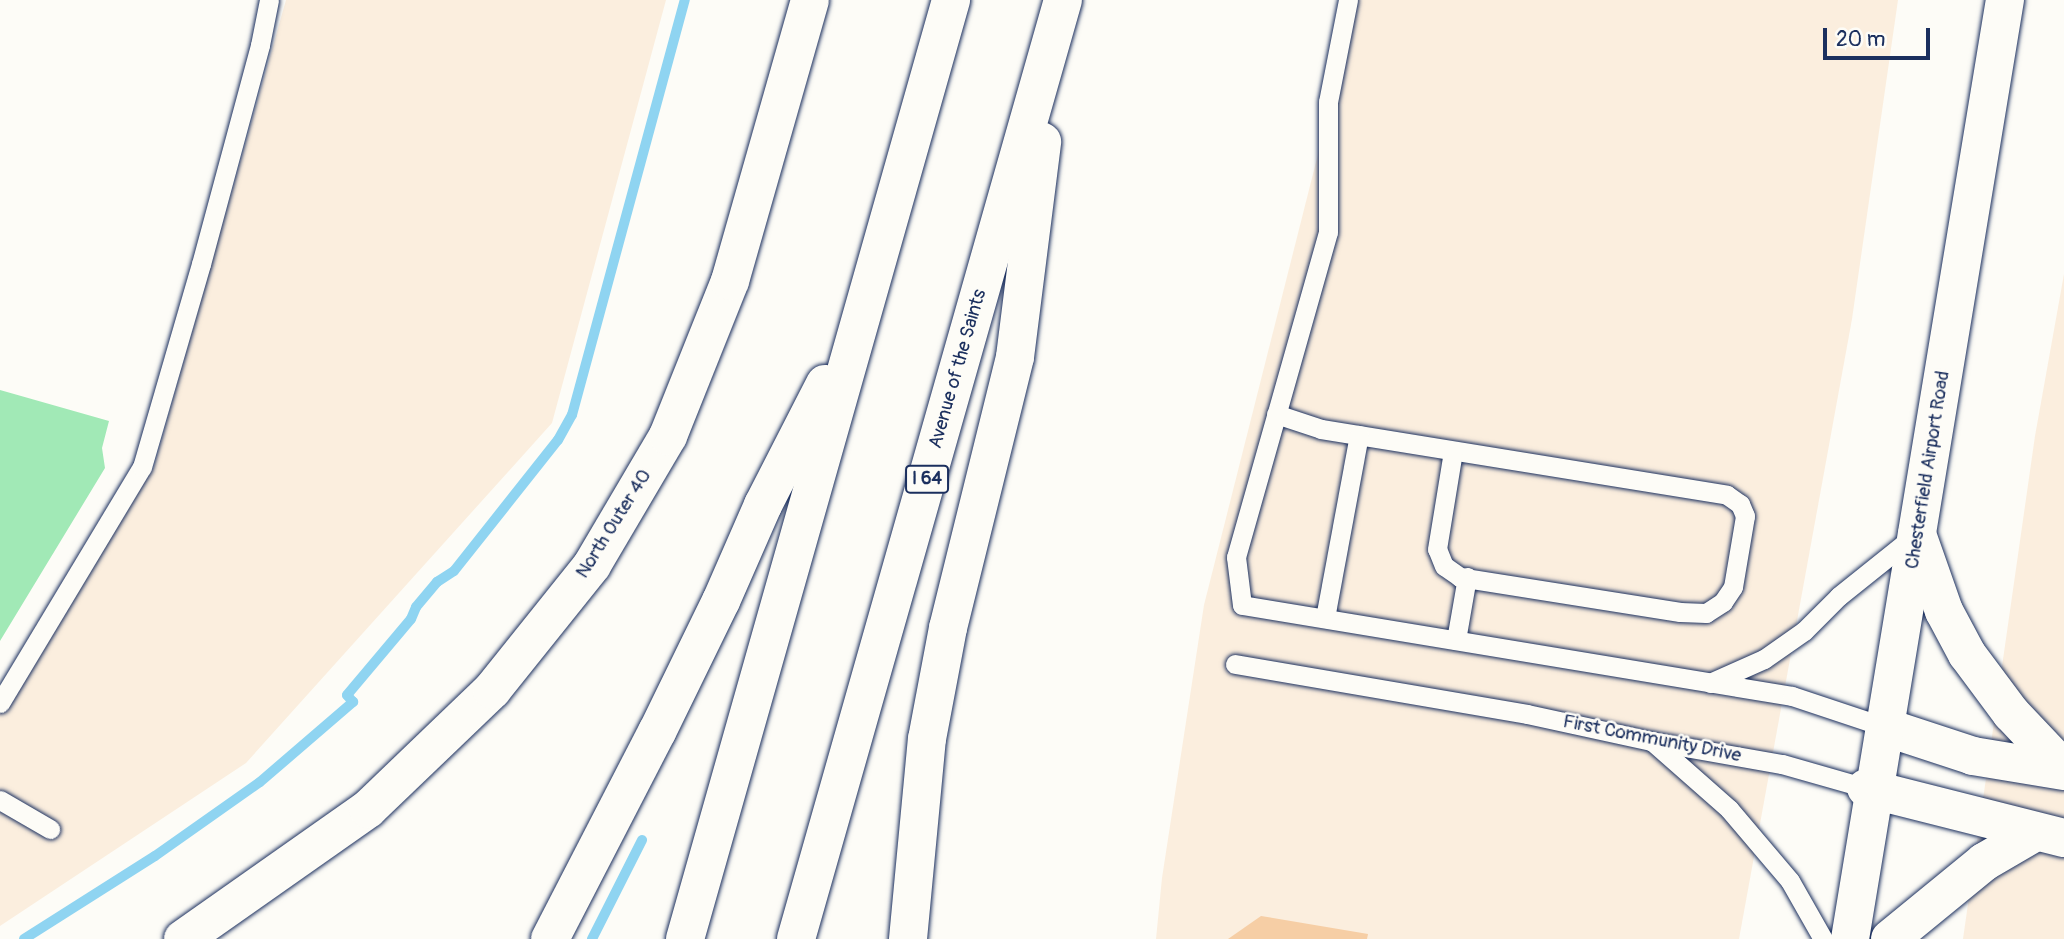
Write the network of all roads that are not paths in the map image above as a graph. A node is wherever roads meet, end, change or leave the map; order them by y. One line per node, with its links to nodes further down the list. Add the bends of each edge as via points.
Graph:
1 (269, 0): 17 (lane, via 201,264 142,467)
2 (951, 0): 7 (main road)
3 (1348, 0): 8 (lane, via 1328,102 1328,232)
4 (2005, 0): 11 (main road, Chesterfield Airport Road)
5 (806, 9): 25 (main road, North Outer 40, via 730,281 668,436 592,565 492,690 368,809)
6 (1061, 9): 28 (main road, Avenue of the Saints / I 64); 29 (main road, via 1015,357 948,628 927,739)
7 (864, 307): 26 (main road, via 763,505 663,720); 27 (main road)
8 (1276, 414): 9 (lane, via 1321,429); 13 (lane, via 1236,557 1242,605)
9 (1359, 435): 10 (lane); 13 (lane)
10 (1453, 451): 12 (lane, via 1437,549 1444,566); 12 (lane, via 1727,495 1740,504 1745,516 1733,587 1723,602 1706,613)
11 (1917, 534): 16 (lane, via 1839,596 1804,631 1764,659); 18 (main road, Chesterfield Airport Road); 20 (main road, via 1944,611 1967,654 2011,713)
12 (1467, 577): 14 (lane)
13 (1325, 618): 14 (lane)
14 (1455, 640): 16 (lane)
15 (1235, 664): 19 (lane, First Community Drive, via 1527,714)
16 (1710, 683): 18 (lane, via 1792,696)
17 (0, 703)
18 (1885, 727): 20 (main road, via 1973,756); 21 (main road, Chesterfield Airport Road)
19 (1651, 741): 21 (lane, First Community Drive, via 1782,764); 30 (lane, via 1729,809 1790,881)
20 (2064, 770)
21 (1870, 789): 24 (main road, First Community Drive); 31 (main road, Chesterfield Airport Road)
22 (0, 800): 23 (lane)
23 (50, 829)
24 (2049, 835): 32 (main road, via 1984,862)
25 (183, 939)
26 (550, 939)
27 (685, 939)
28 (796, 939)
29 (908, 939)
30 (1823, 939)
31 (1850, 939)
32 (1890, 939)

